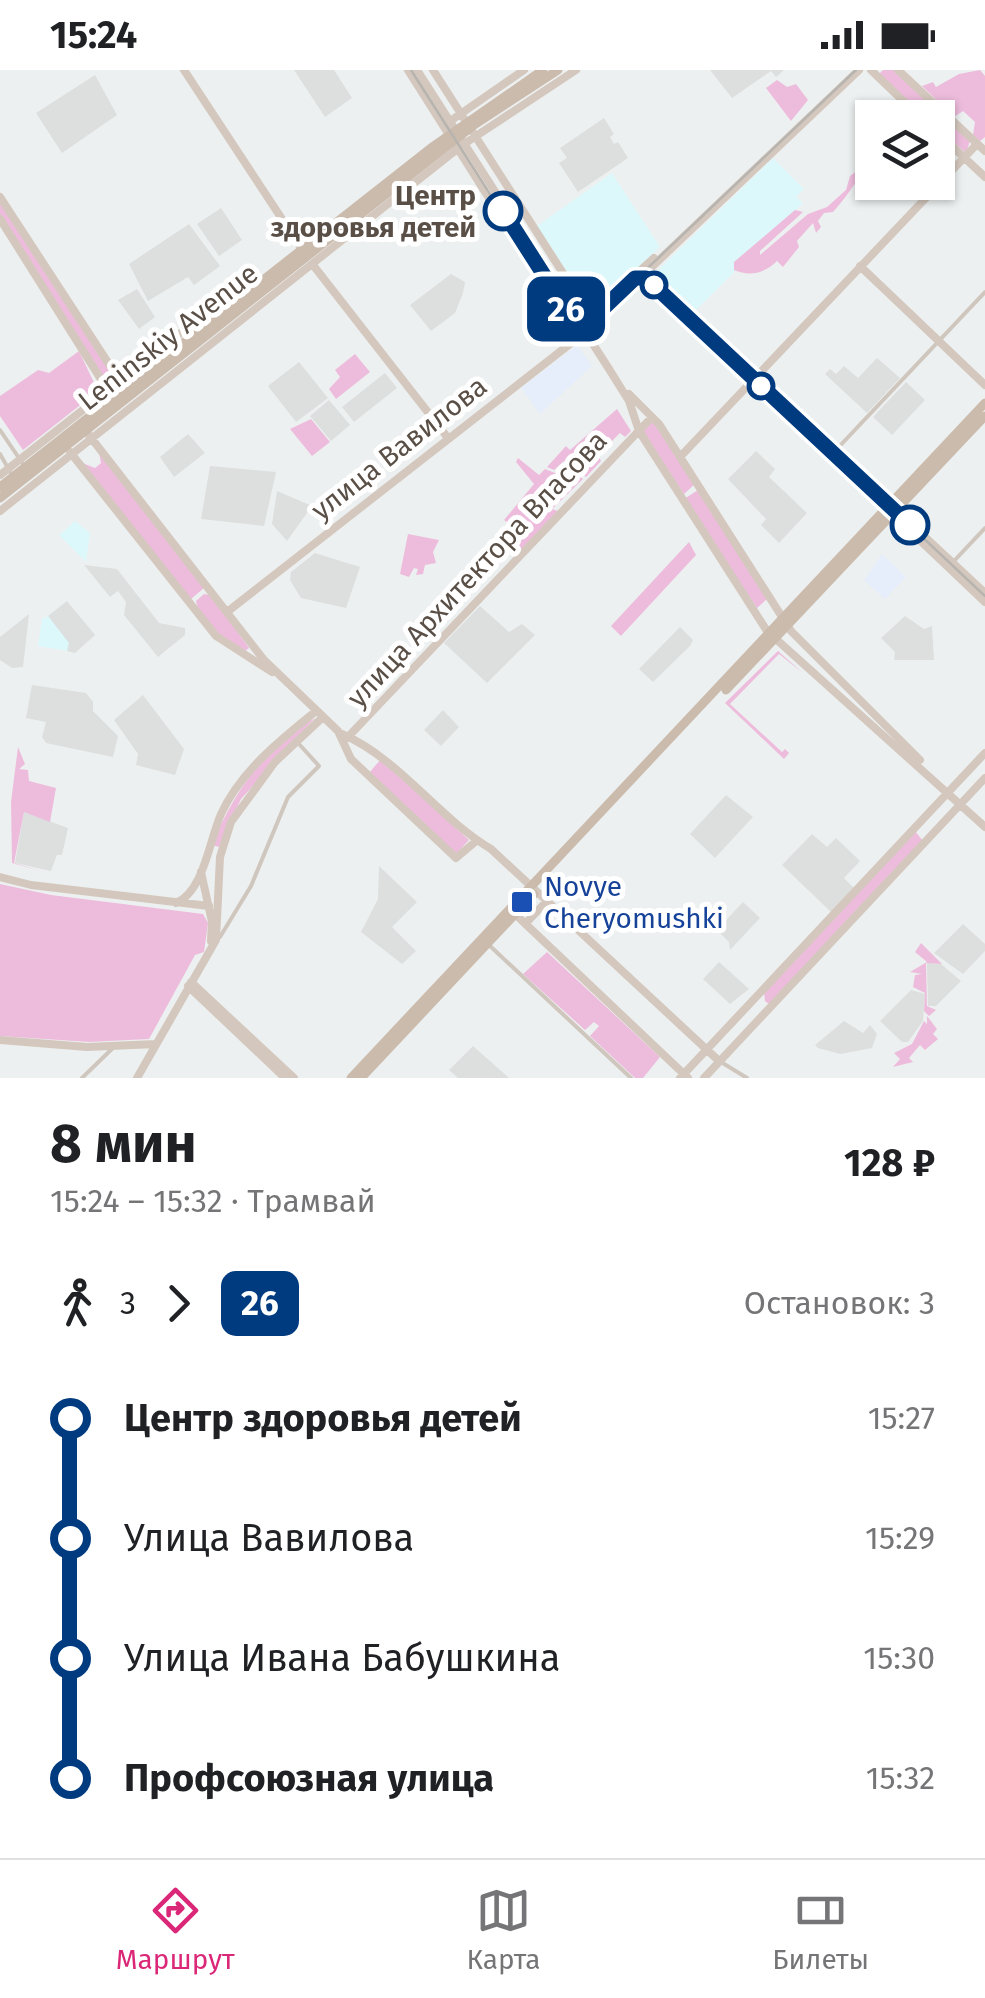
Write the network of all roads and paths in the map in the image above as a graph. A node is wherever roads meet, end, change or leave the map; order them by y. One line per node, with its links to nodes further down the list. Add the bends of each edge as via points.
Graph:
1 (184, 70): 26 (street)
2 (408, 70): 16 (street)
3 (419, 70): 16 (street)
4 (433, 70): 16 (street)
5 (524, 70): 16 (street)
6 (543, 70): 16 (main road, Leninskiy Avenue)
7 (558, 70): 14 (main road, Leninskiy Avenue)
8 (576, 70): 15 (street)
9 (852, 70): 29 (street, улица Вавилова)
10 (860, 70): 29 (street, улица Вавилова)
11 (898, 70): 17 (street)
12 (876, 72): 13 (street)
13 (903, 100)
14 (501, 107): 15 (street); 16 (main road, Leninskiy Avenue)
15 (519, 107): 16 (street)
16 (459, 131): 22 (street); 24 (street); 25 (main road, Leninskiy Avenue); 26 (main road, Leninskiy Avenue); 32 (street)
17 (981, 148): 19 (street)
18 (955, 149): 19 (street)
19 (964, 157): 20 (street); 28 (street)
20 (985, 177)
21 (0, 196): 35 (street)
22 (499, 206): 32 (street); 32 (street, via 567,321)
23 (0, 219): 37 (street)
24 (366, 223): 25 (street); 27 (street)
25 (342, 228): 26 (main road, Leninskiy Avenue)
26 (304, 254): 27 (street); 35 (main road, Leninskiy Avenue); 44 (main road, Leninskiy Avenue)
27 (314, 266): 43 (street); 44 (street)
28 (860, 266): 33 (street); 34 (street)
29 (642, 274): 32 (street, улица Вавилова); 34 (street)
30 (985, 292): 33 (street)
31 (205, 314): 35 (street)
32 (585, 329): 40 (street); 42 (street, via 629,400); 43 (street, улица Вавилова)
33 (939, 341): 36 (street); 46 (street)
34 (753, 379): 46 (street); 49 (street); 57 (street)
35 (124, 383): 37 (main road, Leninskiy Avenue)
36 (985, 385)
37 (109, 395): 50 (main road, Leninskiy Avenue)
38 (985, 403): 45 (main road)
39 (985, 416): 45 (main road)
40 (652, 417): 42 (street, улица Архитектора Власова); 49 (street)
41 (0, 430): 50 (street)
42 (639, 431): 55 (street); 76 (street, улица Архитектора Власова)
43 (447, 437): 66 (street, улица Вавилова)
44 (90, 439): 47 (main road, Leninskiy Avenue); 47 (street); 61 (street)
45 (954, 442): 57 (main road)
46 (835, 451): 57 (street)
47 (71, 454): 56 (main road, Leninskiy Avenue); 58 (street); 65 (street)
48 (1, 456): 50 (street); 51 (street)
49 (680, 457): 53 (street)
50 (19, 459): 51 (main road, Leninskiy Avenue)
51 (11, 472): 52 (street); 54 (main road, Leninskiy Avenue)
52 (0, 474)
53 (697, 485): 55 (street); 63 (street)
54 (0, 487)
55 (680, 496): 67 (street)
56 (0, 498)
57 (892, 509): 60 (street); 64 (street); 68 (main road)
58 (0, 512)
59 (985, 528): 60 (street)
60 (953, 562): 62 (street)
61 (212, 593): 65 (street); 66 (street)
62 (985, 593)
63 (771, 602): 67 (street); 68 (street)
64 (985, 602)
65 (190, 604): 73 (street)
66 (226, 611): 71 (street)
67 (755, 613): 69 (street)
68 (785, 623): 69 (main road); 70 (street)
69 (773, 635): 72 (street); 96 (main road)
70 (800, 640): 72 (street); 82 (street)
71 (252, 644): 73 (street); 74 (street)
72 (790, 649): 82 (street)
73 (238, 651): 74 (street)
74 (280, 677): 75 (street, улица Архитектора Власова)
75 (319, 714): 77 (street); 78 (street, улица Архитектора Власова); 92 (street, via 288,730 239,785)
76 (358, 728): 78 (street, улица Архитектора Власова); 79 (street)
77 (296, 740): 93 (street, via 242,802); 104 (street, via 318,766 288,797 252,886)
78 (346, 742): 79 (street); 83 (street)
79 (369, 744): 81 (street)
80 (985, 753): 85 (street)
81 (382, 756): 83 (street); 91 (street)
82 (912, 756): 85 (street)
83 (362, 770): 91 (street, via 456,858)
84 (985, 778): 86 (street)
85 (949, 791): 86 (street); 87 (street)
86 (962, 802): 88 (street); 90 (street)
87 (920, 823): 89 (street); 90 (street)
88 (985, 824)
89 (913, 830): 90 (street); 113 (street)
90 (929, 837): 114 (street)
91 (475, 842): 96 (street)
92 (207, 850): 93 (street, via 216,848); 94 (street)
93 (220, 857): 101 (street)
94 (201, 868): 97 (street); 101 (street)
95 (0, 877): 99 (street)
96 (535, 889): 98 (street); 102 (main road)
97 (192, 892): 99 (street); 100 (street)
98 (548, 900): 103 (street); 113 (street)
99 (176, 903): 100 (street)
100 (194, 904): 101 (street)
101 (213, 912): 104 (street); 106 (street)
102 (514, 912): 103 (street); 105 (main road); 110 (main road)
103 (526, 923): 115 (street)
104 (222, 929): 106 (street)
105 (489, 944): 110 (main road); 122 (street)
106 (207, 955): 107 (street)
107 (190, 984): 108 (street); 111 (street)
108 (225, 1017): 118 (street); 119 (street)
109 (0, 1040): 112 (street)
110 (391, 1041): 120 (main road); 121 (main road)
111 (151, 1044): 112 (street); 117 (street)
112 (115, 1046): 116 (street)
113 (706, 1050): 114 (street); 115 (street)
114 (719, 1061): 123 (street); 124 (street)
115 (684, 1077)
116 (82, 1078)
117 (137, 1078)
118 (285, 1078)
119 (294, 1078)
120 (351, 1078)
121 (361, 1078)
122 (631, 1078)
123 (704, 1078)
124 (746, 1078)

